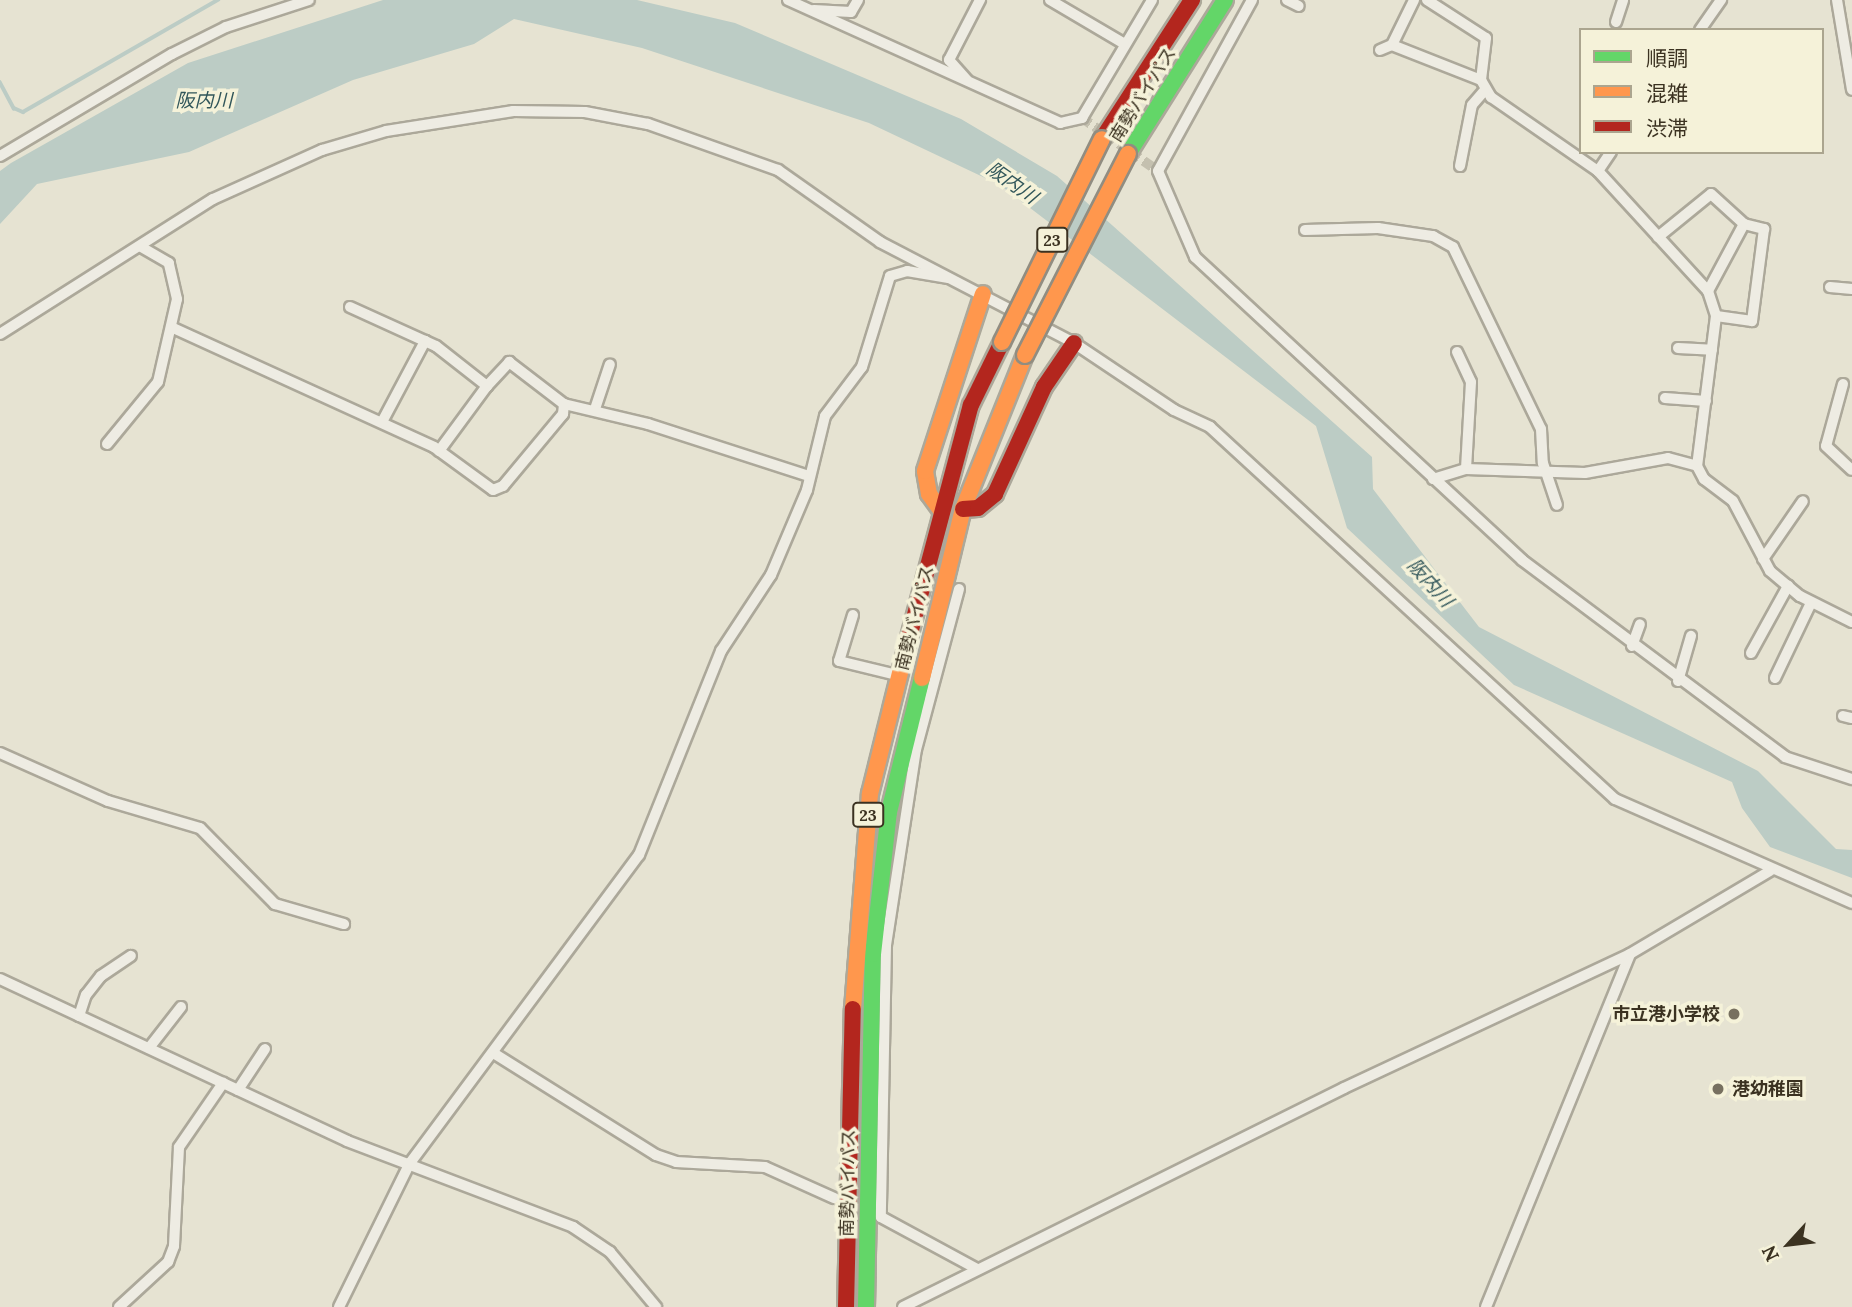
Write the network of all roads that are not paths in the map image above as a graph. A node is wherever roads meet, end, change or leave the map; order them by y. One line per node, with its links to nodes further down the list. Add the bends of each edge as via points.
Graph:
1 (309, 0): 27 (street, via 226,27 172,54)
2 (788, 0): 17 (street)
3 (858, 0): 17 (street, via 851,12)
4 (980, 0): 23 (street, via 949,60)
5 (1050, 0): 20 (street)
6 (1152, 0): 20 (street)
7 (1192, 0): 66 (highway, 南勢バイパス / 23, bridge, via 1102,139 971,405)
8 (1225, 0): 67 (highway, 南勢バイパス / 23, bridge, via 1128,154 1025,355)
9 (1251, 0): 63 (street, via 1158,171 1167,185 1170,207 1195,257)
10 (1287, 0): 16 (street)
11 (1414, 0): 21 (street)
12 (1427, 0): 24 (street, via 1486,38)
13 (1623, 0): 18 (street)
14 (1721, 0): 19 (street)
15 (1837, 0): 25 (street)
16 (1299, 6)
17 (807, 9): 23 (street)
18 (1616, 22)
19 (1701, 28)
20 (1123, 43): 23 (street, via 1082,118 1060,123)
21 (1392, 45): 22 (street); 24 (street)
22 (1380, 50)
23 (971, 85)
24 (1484, 85): 28 (street, via 1472,105); 29 (street)
25 (1852, 90)
26 (1610, 154): 29 (street)
27 (0, 156)
28 (1460, 166)
29 (1598, 171): 32 (street)
30 (1744, 224): 32 (street, via 1711,194); 37 (street); 40 (street, via 1764,229 1756,312 1752,321 1740,323)
31 (1305, 230): 61 (street, via 1378,228 1433,236 1452,247 1541,429)
32 (1658, 237): 37 (street)
33 (141, 247): 34 (street, via 213,199 322,150 461,116 585,112 648,124 778,170 880,242); 41 (street, via 169,263 177,299); 42 (street, via 117,256)
34 (950, 278): 38 (street); 62 (street, via 907,271 890,276 862,367 825,416)
35 (1830, 287): 36 (street)
36 (1852, 289)
37 (1708, 291): 40 (street)
38 (983, 294): 44 (street); 66 (highway, via 925,471 929,494)
39 (351, 307): 43 (street)
40 (1716, 316): 46 (street)
41 (171, 327): 55 (street); 56 (street, via 158,382)
42 (0, 334)
43 (425, 341): 50 (street); 55 (street)
44 (1074, 343): 67 (highway, via 1044,387 995,495 978,508); 83 (street, via 1174,410 1210,427 1615,799)
45 (1678, 348): 46 (street)
46 (1712, 350): 52 (street)
47 (1457, 352): 59 (street, via 1471,382)
48 (610, 364): 54 (street)
49 (1843, 384): 60 (street, via 1826,446)
50 (487, 386): 53 (street, via 509,362); 57 (street)
51 (1665, 397): 52 (street)
52 (1706, 401): 58 (street)
53 (564, 404): 54 (street); 57 (street, via 563,414 503,486 493,490)
54 (596, 409): 62 (street)
55 (382, 422): 57 (street)
56 (107, 444)
57 (439, 451)
58 (1697, 466): 61 (street, via 1668,458 1608,470); 68 (street, via 1704,479 1734,501)
59 (1466, 469): 61 (street); 63 (street)
60 (1852, 470)
61 (1548, 474): 65 (street)
62 (808, 476): 93 (street, via 771,575 721,651 639,855 514,1019)
63 (1433, 478): 76 (street, via 1522,560)
64 (1803, 500): 68 (street)
65 (1557, 505)
66 (940, 509): 78 (highway, 南勢バイパス / 23)
67 (962, 509): 103 (highway, 南勢バイパス / 23, via 889,812 873,954)
68 (1763, 559): 69 (street)
69 (1788, 586): 71 (street); 77 (street)
70 (959, 589): 98 (street, via 916,749 886,946 881,1217)
71 (1811, 603): 73 (street); 79 (street)
72 (853, 615): 78 (street, via 839,660)
73 (1852, 622)
74 (1640, 624): 76 (street)
75 (1691, 636): 80 (street)
76 (1632, 646): 80 (street)
77 (1751, 653)
78 (897, 675): 102 (highway, 南勢バイパス / 23, via 870,794 855,938)
79 (1775, 678)
80 (1678, 681): 82 (street, via 1785,757)
81 (0, 753): 85 (street, via 108,801 201,828 275,904)
82 (1852, 779)
83 (1770, 871): 84 (street); 86 (street)
84 (1852, 903)
85 (344, 924)
86 (1630, 954): 98 (street); 105 (street)
87 (131, 957): 90 (street, via 100,976 86,995)
88 (0, 979): 90 (street)
89 (181, 1007): 91 (street)
90 (79, 1016): 91 (street)
91 (149, 1048): 94 (street)
92 (265, 1049): 95 (street)
93 (495, 1054): 96 (street); 97 (street, via 656,1155 676,1162 765,1167)
94 (223, 1083): 95 (street); 99 (street, via 179,1147 174,1245 168,1262)
95 (238, 1090): 96 (street, via 348,1142)
96 (410, 1163): 100 (street); 101 (street, via 573,1227 610,1252)
97 (834, 1198)
98 (977, 1269): 104 (street)
99 (119, 1307)
100 (339, 1307)
101 (656, 1307)
102 (846, 1307)
103 (866, 1307)
104 (903, 1307)
105 (1486, 1307)

